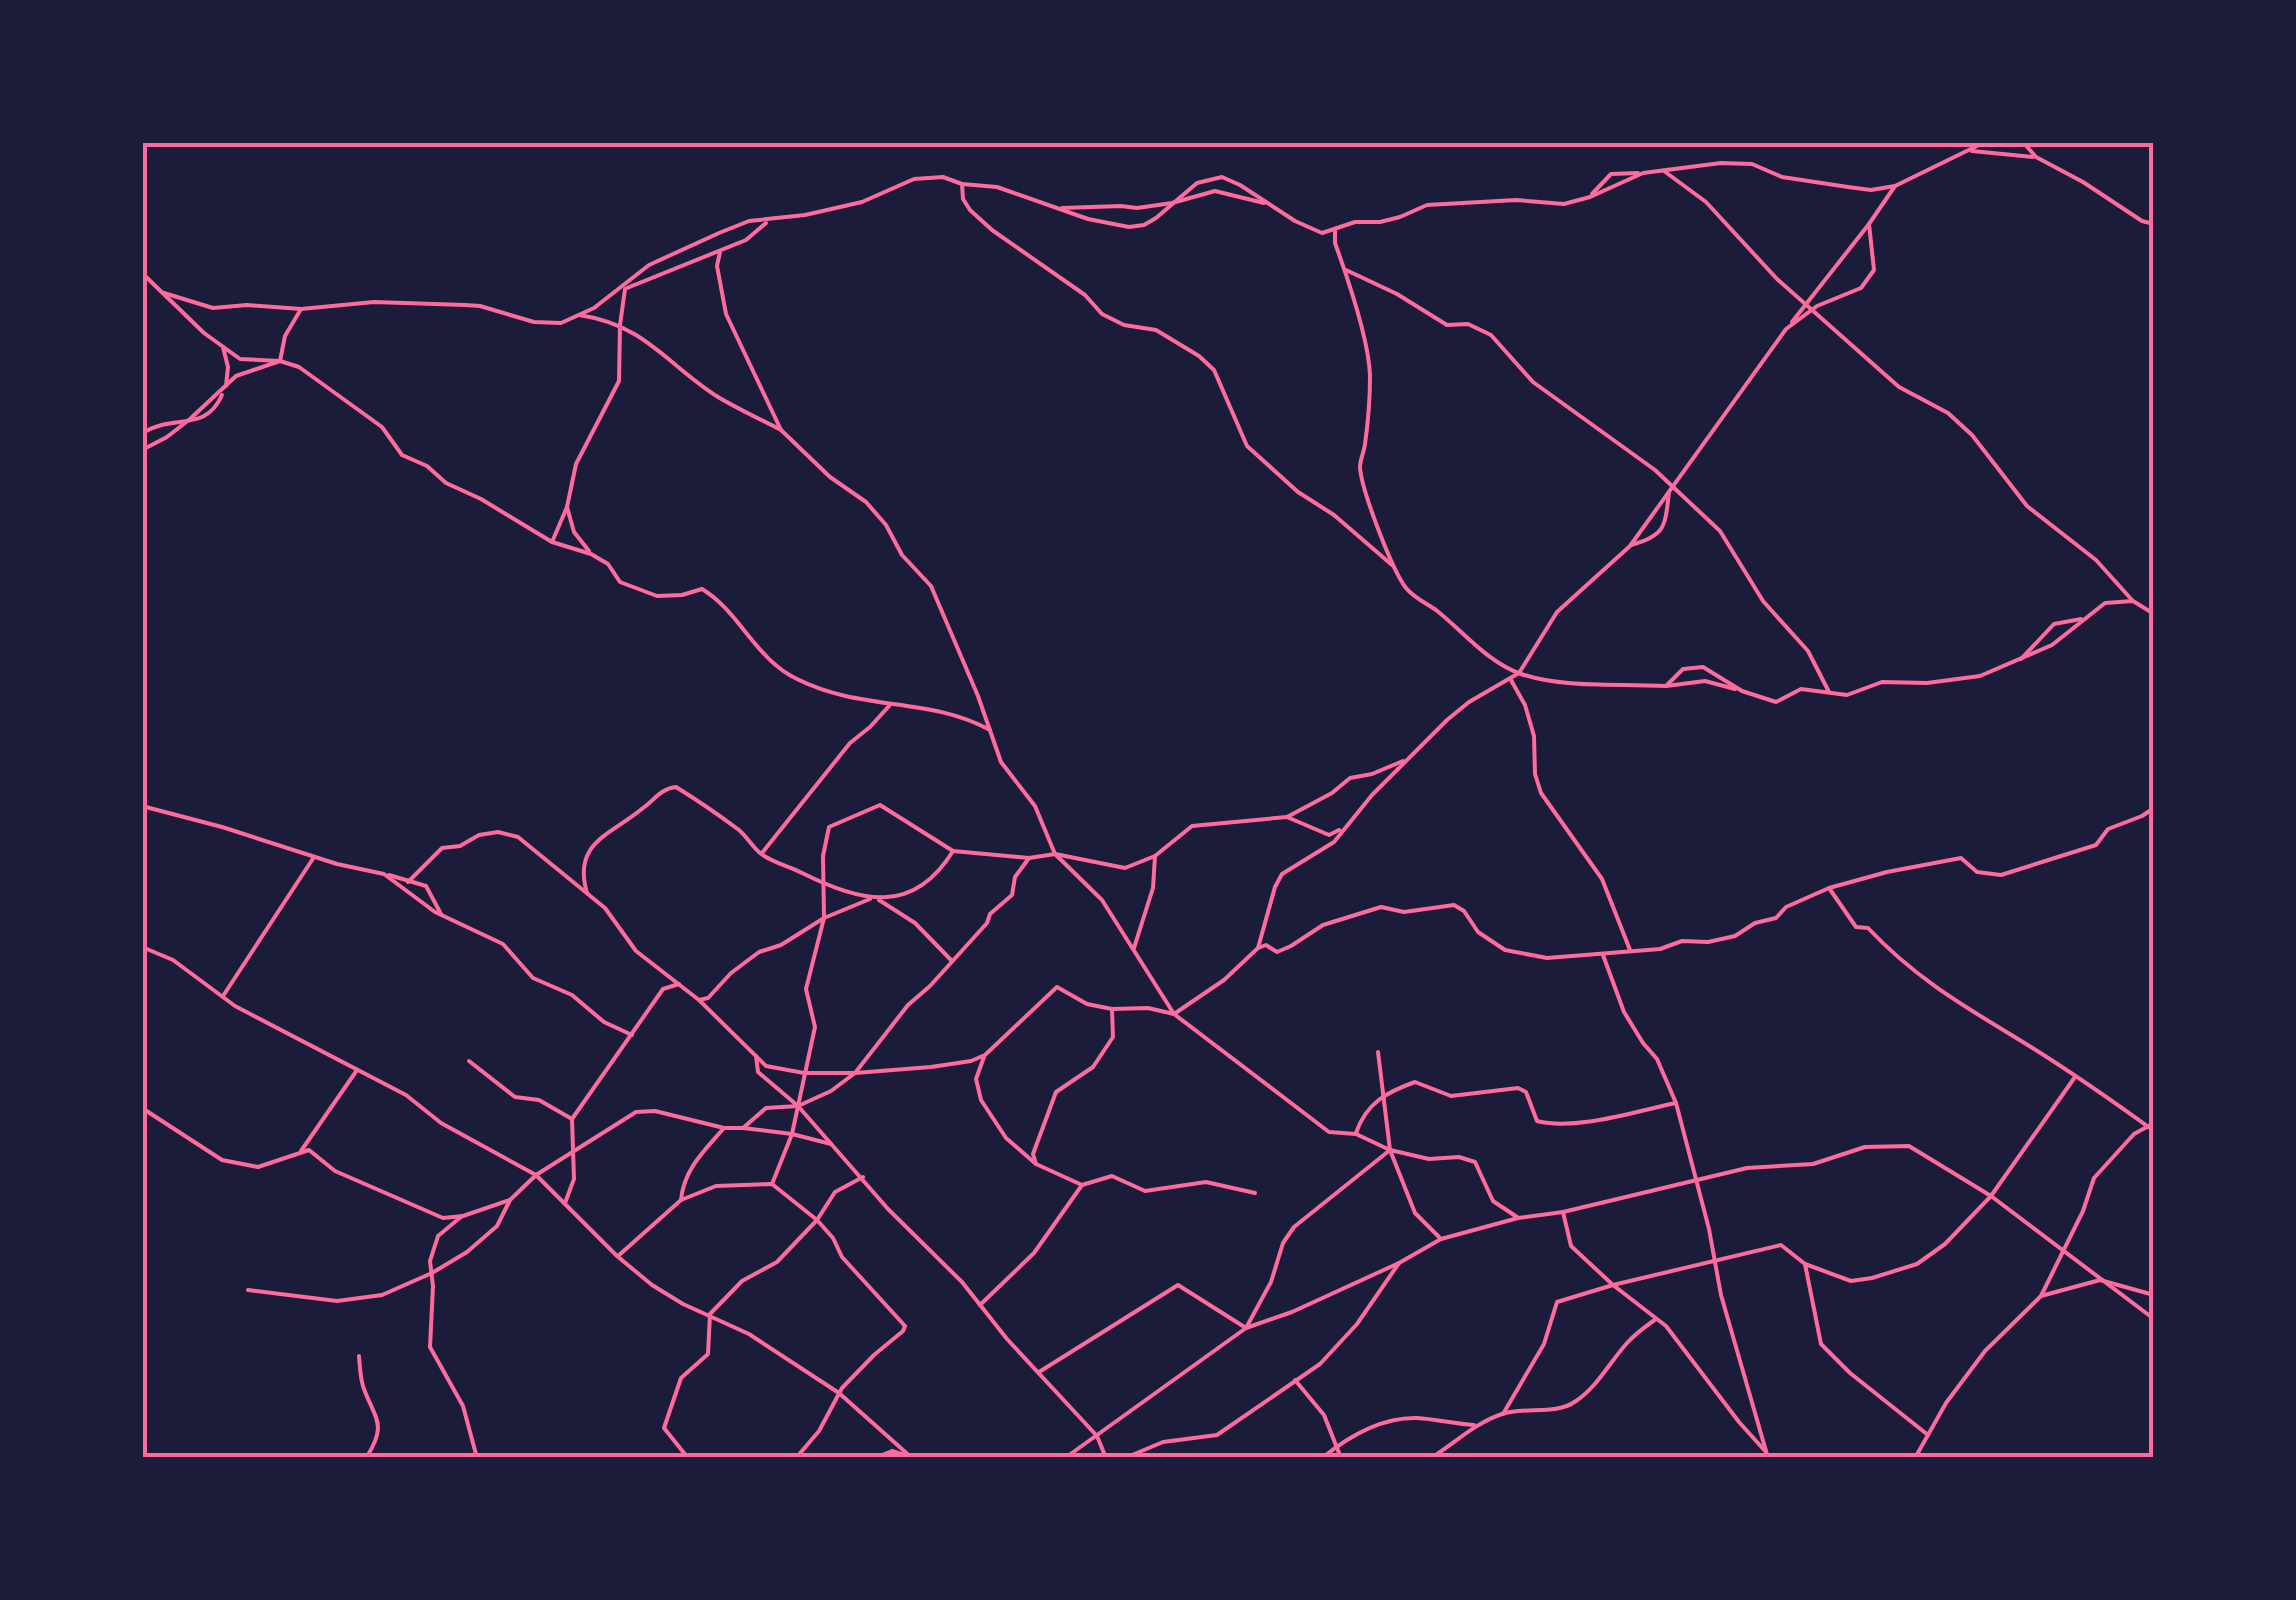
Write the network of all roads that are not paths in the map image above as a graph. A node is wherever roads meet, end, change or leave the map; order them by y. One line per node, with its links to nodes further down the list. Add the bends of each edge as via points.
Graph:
1 (1985, 142): 3 (street)
2 (2023, 142): 4 (street)
3 (1968, 151): 4 (street); 8 (street)
4 (2036, 157): 15 (street)
5 (1664, 172): 6 (street); 8 (street, via 1752,164 1782,177 1848,188); 23 (street, via 1706,202)
6 (1642, 173): 9 (street); 9 (street, via 1611,174)
7 (962, 184): 12 (street, via 997,187); 13 (street, via 914,178 862,202); 41 (street, via 970,210 1102,314 1156,330 1200,356 1214,370 1248,446)
8 (1896, 186): 14 (street)
9 (1590, 197): 16 (street, via 1564,204 1428,206)
10 (1172, 203): 11 (street, via 1215,191); 11 (street, via 1197,182 1222,177); 12 (street); 12 (street, via 1129,227)
11 (1268, 204): 16 (street, via 1322,232)
12 (1056, 208)
13 (768, 220): 17 (street); 21 (street, via 749,221 666,255)
14 (1870, 224): 23 (street); 24 (street, via 1874,270 1861,288)
15 (2154, 224)
16 (1336, 230): 18 (street)
17 (720, 252): 20 (street); 33 (street, via 726,314)
18 (1344, 269): 36 (street, via 1447,325 1468,324 1491,335 1540,388 1656,470); 41 (street, via 1370,378 1360,466)
19 (142, 274): 22 (street)
20 (625, 289): 21 (street); 27 (street)
21 (617, 291): 26 (street)
22 (164, 292): 25 (street, via 213,308); 29 (street)
23 (1806, 303): 24 (street); 28 (street)
24 (1813, 308): 28 (street); 42 (street, via 1899,387 1948,413 2027,506 2096,560)
25 (301, 309): 26 (street, via 374,302 480,306 561,323); 30 (street)
26 (579, 314): 27 (street)
27 (620, 325): 33 (street, via 718,396); 37 (street, via 619,382 576,464)
28 (1786, 329): 36 (street)
29 (223, 347): 30 (street, via 240,359); 31 (street)
30 (280, 361): 31 (street, via 236,376); 38 (street, via 300,367 358,408 402,455)
31 (226, 388): 32 (street)
32 (190, 419): 34 (street); 35 (street)
33 (781, 430): 52 (street, via 866,502 931,586)
34 (142, 433)
35 (142, 450)
36 (1670, 487): 39 (street); 39 (street, via 1661,533); 50 (street, via 1720,531)
37 (568, 507): 38 (street); 40 (street, via 574,532)
38 (552, 542): 40 (street)
39 (1630, 546): 46 (street, via 1557,612)
40 (591, 554): 51 (street, via 620,582 657,596 702,589 793,678)
41 (1397, 568): 46 (street, via 1414,596)
42 (2133, 601): 43 (street); 44 (street, via 2105,603)
43 (2154, 614)
44 (2085, 618): 45 (street); 45 (street, via 2054,624)
45 (2020, 660): 50 (street, via 1980,676)
46 (1518, 673): 47 (street); 48 (street)
47 (1511, 680): 53 (street, via 1469,702); 76 (street, via 1534,736 1541,793 1602,880)
48 (1666, 686): 49 (street, via 1704,681); 49 (street, via 1684,668 1704,667)
49 (1742, 691): 50 (street, via 1776,702 1801,689)
50 (1830, 692)
51 (889, 706): 52 (street, via 932,708); 59 (street, via 850,742)
52 (990, 730): 60 (street, via 1000,762 1035,806)
53 (1407, 759): 56 (street, via 1350,778); 57 (street)
54 (142, 806): 62 (street)
55 (2154, 808): 67 (street, via 2108,829 2096,845 2001,875 1978,872 1961,858)
56 (1286, 818): 57 (street, via 1329,835); 61 (street, via 1192,826)
57 (1343, 828): 75 (street, via 1334,842 1282,874)
58 (953, 851): 63 (street); 66 (street, via 880,806 829,827); 70 (street, via 924,886)
59 (762, 854): 66 (street); 68 (street, via 699,801 676,786 666,788 588,851 581,873)
60 (1054, 854): 61 (street, via 1125,868); 63 (street); 74 (street, via 1102,900)
61 (1155, 856): 74 (street, via 1153,888)
62 (314, 858): 64 (street); 80 (street)
63 (1028, 858): 78 (street, via 1012,895)
64 (384, 874): 65 (street); 71 (street)
65 (408, 882): 68 (street, via 442,848 498,832 518,837); 71 (street, via 426,886)
66 (822, 885): 69 (street); 72 (street)
67 (1829, 888): 76 (street, via 1735,936); 92 (street, via 1856,927 1868,928 1926,982)
68 (587, 894): 79 (street, via 606,908 636,951)
69 (870, 899): 70 (street); 72 (street)
70 (878, 900): 78 (street, via 915,923)
71 (442, 916): 84 (street, via 504,944 533,978)
72 (824, 918): 81 (street, via 759,952); 90 (street, via 806,990 815,1027)
73 (142, 947): 80 (street, via 173,960)
74 (1133, 948): 83 (street)
75 (1258, 948): 77 (street, via 1276,952 1323,925 1381,907 1404,912 1454,905 1505,950 1547,958); 83 (street)
76 (1630, 952): 77 (street)
77 (1603, 955): 94 (street, via 1624,1012 1658,1059)
78 (951, 960): 91 (street)
79 (678, 984): 81 (street); 84 (street, via 663,989)
80 (222, 996): 89 (street)
81 (699, 1000): 87 (street)
82 (1112, 1009): 83 (street); 86 (street, via 1058,987); 107 (street, via 1113,1037 1093,1067 1056,1092 1033,1154)
83 (1174, 1014): 102 (street, via 1329,1132)
84 (632, 1034): 97 (street)
85 (1378, 1052): 93 (street)
86 (984, 1054): 91 (street, via 932,1068); 107 (street, via 976,1079 981,1100 1006,1138)
87 (756, 1056): 90 (street, via 766,1066); 95 (street, via 758,1072)
88 (469, 1061): 97 (street, via 516,1097 539,1100)
89 (357, 1070): 106 (street); 108 (street)
90 (804, 1072): 91 (street); 95 (street)
91 (855, 1073): 95 (street)
92 (2075, 1076): 100 (street); 114 (street)
93 (1382, 1095): 94 (street, via 1415,1082 1451,1096 1518,1088 1538,1121 1547,1124); 102 (street); 105 (street)
94 (1676, 1103): 110 (street)
95 (798, 1106): 99 (street, via 766,1108); 101 (street); 103 (street)
96 (142, 1108): 106 (street, via 222,1160 258,1167)
97 (572, 1120): 104 (street)
98 (724, 1128): 99 (street); 104 (street, via 636,1112); 116 (street, via 694,1161)
99 (743, 1128): 101 (street)
100 (2152, 1128): 123 (street, via 2134,1134 2094,1178)
101 (792, 1134): 103 (street); 111 (street)
102 (1356, 1134): 105 (street)
103 (832, 1144): 109 (street)
104 (573, 1150): 108 (street); 117 (street, via 574,1179)
105 (1390, 1150): 120 (street, via 1475,1162 1494,1201); 122 (street, via 1415,1212); 138 (street, via 1294,1226)
106 (301, 1151): 119 (street, via 443,1218)
107 (1036, 1164): 112 (street)
108 (536, 1176): 115 (street); 117 (street)
109 (862, 1177): 121 (street, via 835,1192); 134 (street)
110 (1694, 1180): 114 (street, via 1909,1146); 118 (street); 125 (street)
111 (772, 1184): 116 (street, via 716,1186); 121 (street)
112 (1082, 1185): 113 (street, via 1112,1176 1145,1192 1206,1182); 134 (street, via 1034,1253)
113 (1254, 1193)
114 (1990, 1196): 123 (street); 127 (street, via 1917,1264 1851,1281)
115 (510, 1200): 119 (street); 128 (street, via 497,1226)
116 (681, 1200): 124 (street)
117 (564, 1204): 124 (street)
118 (1563, 1212): 120 (street); 130 (street, via 1572,1246)
119 (463, 1216): 128 (street, via 438,1236)
120 (1518, 1218): 122 (street)
121 (817, 1220): 135 (street, via 777,1262 742,1281); 142 (street, via 905,1326)
122 (1441, 1239): 126 (street)
123 (2064, 1254): 129 (street); 133 (street)
124 (617, 1256): 135 (street, via 652,1285)
125 (1713, 1260): 127 (street, via 1781,1245); 130 (street); 149 (street)
126 (1398, 1264): 138 (street); 141 (street, via 1358,1324)
127 (1804, 1264): 145 (street, via 1820,1344)
128 (432, 1273): 131 (street, via 382,1294 337,1301); 151 (street, via 430,1347 464,1406)
129 (2100, 1280): 132 (street); 133 (street); 137 (street)
130 (1613, 1284): 136 (street); 143 (street, via 1557,1302 1544,1344)
131 (248, 1290)
132 (2154, 1295)
133 (2042, 1296): 145 (street, via 1985,1350)
134 (980, 1305): 140 (street)
135 (710, 1314): 142 (street); 152 (street, via 708,1354 682,1378 664,1428)
136 (1656, 1318): 143 (street, via 1579,1400 1560,1410); 149 (street)
137 (2154, 1319)
138 (1246, 1328): 140 (street, via 1178,1285); 146 (street)
139 (359, 1356): 148 (street, via 377,1413)
140 (1038, 1372): 146 (street)
141 (1295, 1380): 147 (street); 156 (street, via 1218,1435 1163,1442)
142 (839, 1394): 153 (street); 154 (street, via 912,1458 892,1451)
143 (1502, 1414): 144 (street)
144 (1474, 1425): 147 (street, via 1410,1419 1359,1430); 159 (street)
145 (1928, 1434): 160 (street)
146 (1096, 1436): 150 (street); 155 (street)
147 (1338, 1445): 157 (street); 158 (street)
148 (369, 1456)
149 (1768, 1456)
150 (1106, 1457): 156 (street)
151 (477, 1458)
152 (688, 1458)
153 (796, 1458)
154 (875, 1458)
155 (1065, 1458)
156 (1125, 1458)
157 (1322, 1458)
158 (1340, 1458)
159 (1430, 1458)
160 (1915, 1458)

